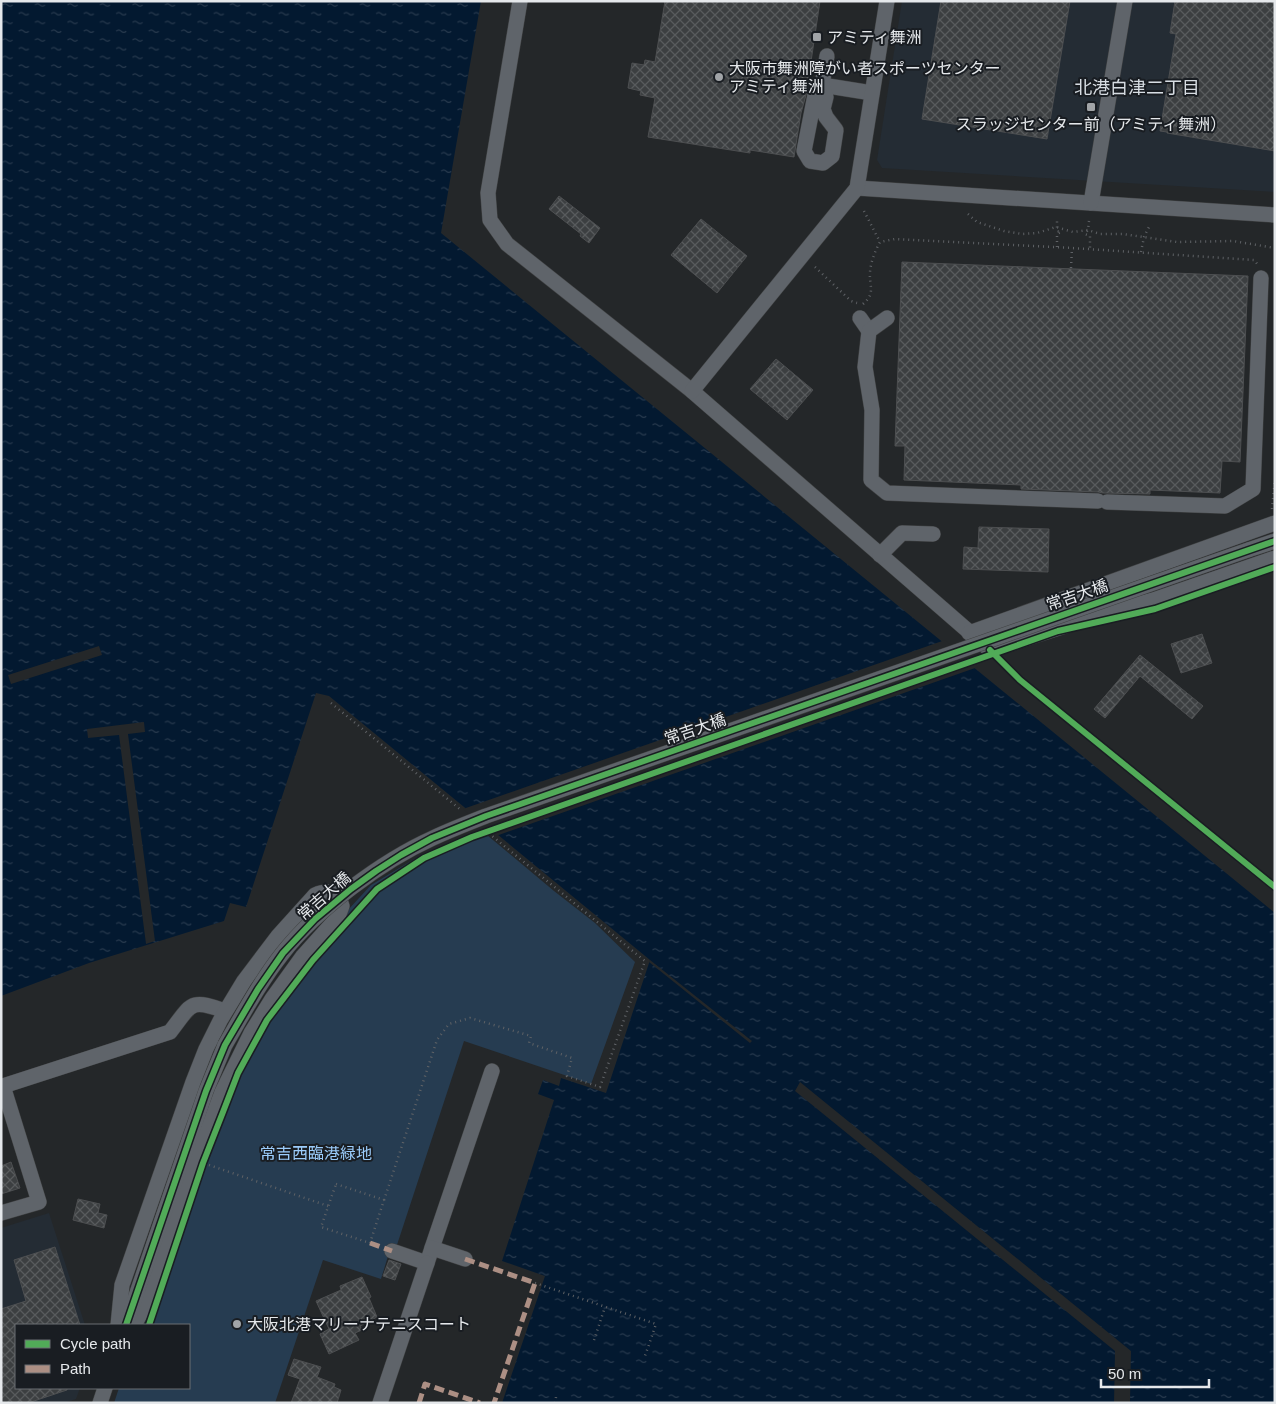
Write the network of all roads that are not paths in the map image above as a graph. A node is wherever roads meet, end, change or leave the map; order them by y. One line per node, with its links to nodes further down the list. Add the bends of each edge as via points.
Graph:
1 (520, 1): 13 (street, via 488,193 490,220 507,244)
2 (887, 1): 5 (street)
3 (1125, 1): 7 (street)
4 (827, 56): 5 (street, via 822,85)
5 (872, 93): 6 (street)
6 (857, 188): 7 (street); 13 (street)
7 (1091, 204): 8 (street)
8 (1275, 215)
9 (1261, 278): 12 (street, via 1253,489 1225,506 888,493 871,480 872,410 865,367)
10 (860, 318): 12 (street)
11 (887, 318): 12 (street)
12 (869, 331)
13 (692, 390): 17 (street)
14 (1273, 518): 19 (street)
15 (932, 534): 17 (street, via 902,533)
16 (1275, 541): 28 (street, 常吉大橋, bridge, via 486,816 432,838 376,871 315,919 283,953 226,1045 206,1091)
17 (880, 555): 19 (street)
18 (1275, 558): 19 (street, via 990,650)
19 (969, 632)
20 (226, 1011): 22 (street, via 201,1003 194,1005 170,1032 3,1086 39,1202); 27 (street, via 193,1082 122,1284); 29 (street, via 266,951 311,900 321,892 332,892 338,896 342,906 338,917 303,956 272,999 222,1092 152,1294)
21 (492, 1071): 23 (street)
22 (1, 1213)
23 (432, 1248): 25 (street); 26 (street)
24 (392, 1251): 26 (street)
25 (465, 1259)
26 (427, 1263): 32 (street)
27 (118, 1324)
28 (126, 1324)
29 (135, 1324)
30 (105, 1389): 31 (street)
31 (100, 1403)
32 (380, 1403)

